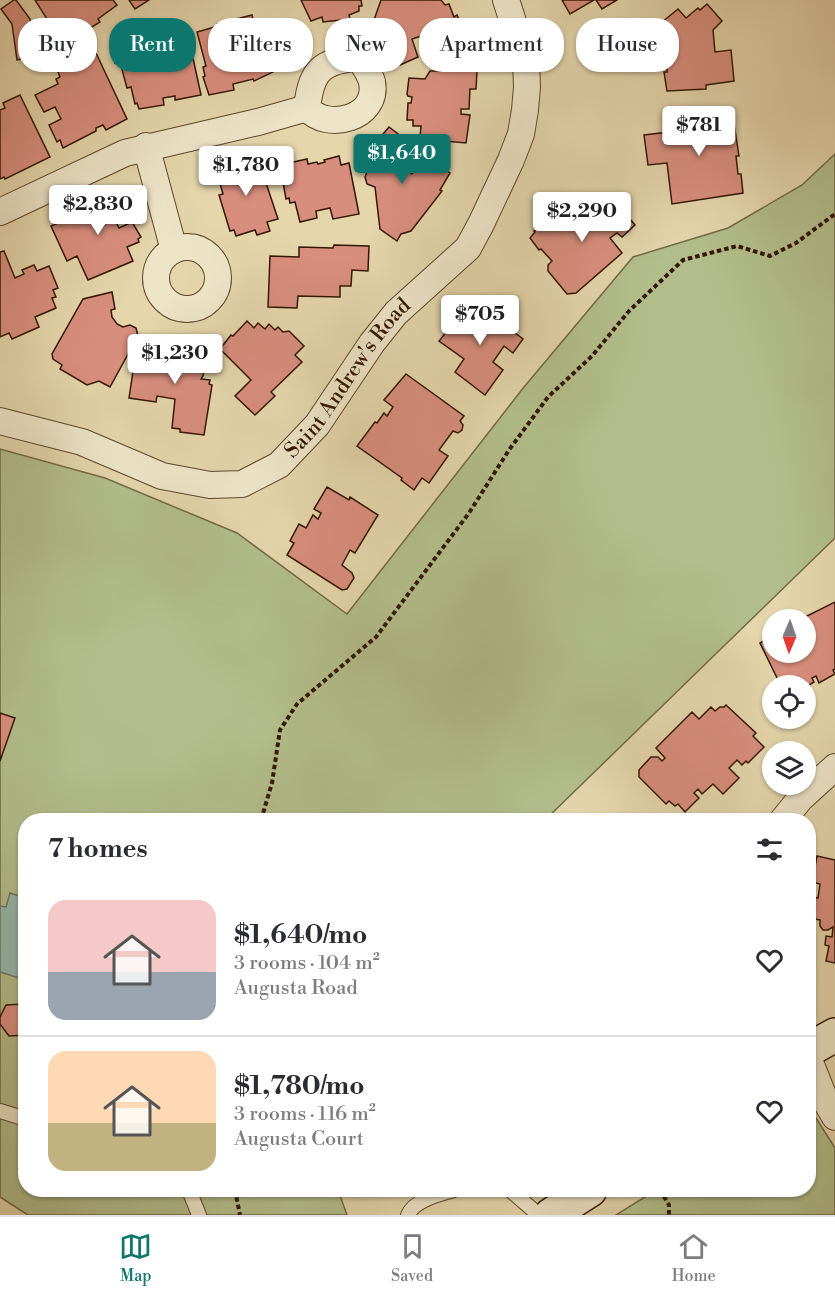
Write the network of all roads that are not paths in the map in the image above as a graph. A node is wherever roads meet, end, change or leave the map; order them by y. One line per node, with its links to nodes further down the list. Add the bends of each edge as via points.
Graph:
1 (506, 0): 6 (street, Saint Andrew's Road, via 526,62 525,110 511,160 481,224 468,248 396,313 317,425 279,465 242,484 210,485 162,476 82,442)
2 (307, 108): 3 (street)
3 (146, 146): 4 (street); 5 (street)
4 (0, 212)
5 (174, 250)
6 (0, 421)
7 (835, 766): 8 (street)
8 (789, 813)
9 (835, 1035): 10 (street)
10 (816, 1046)
11 (816, 1077): 14 (street)
12 (0, 1111): 13 (lane)
13 (18, 1117)
14 (835, 1117)
15 (192, 1197): 19 (lane)
16 (433, 1197): 20 (lane, via 411,1209)
17 (518, 1197): 21 (lane)
18 (580, 1197): 22 (street)
19 (199, 1215)
20 (408, 1215)
21 (539, 1215)
22 (551, 1215)

